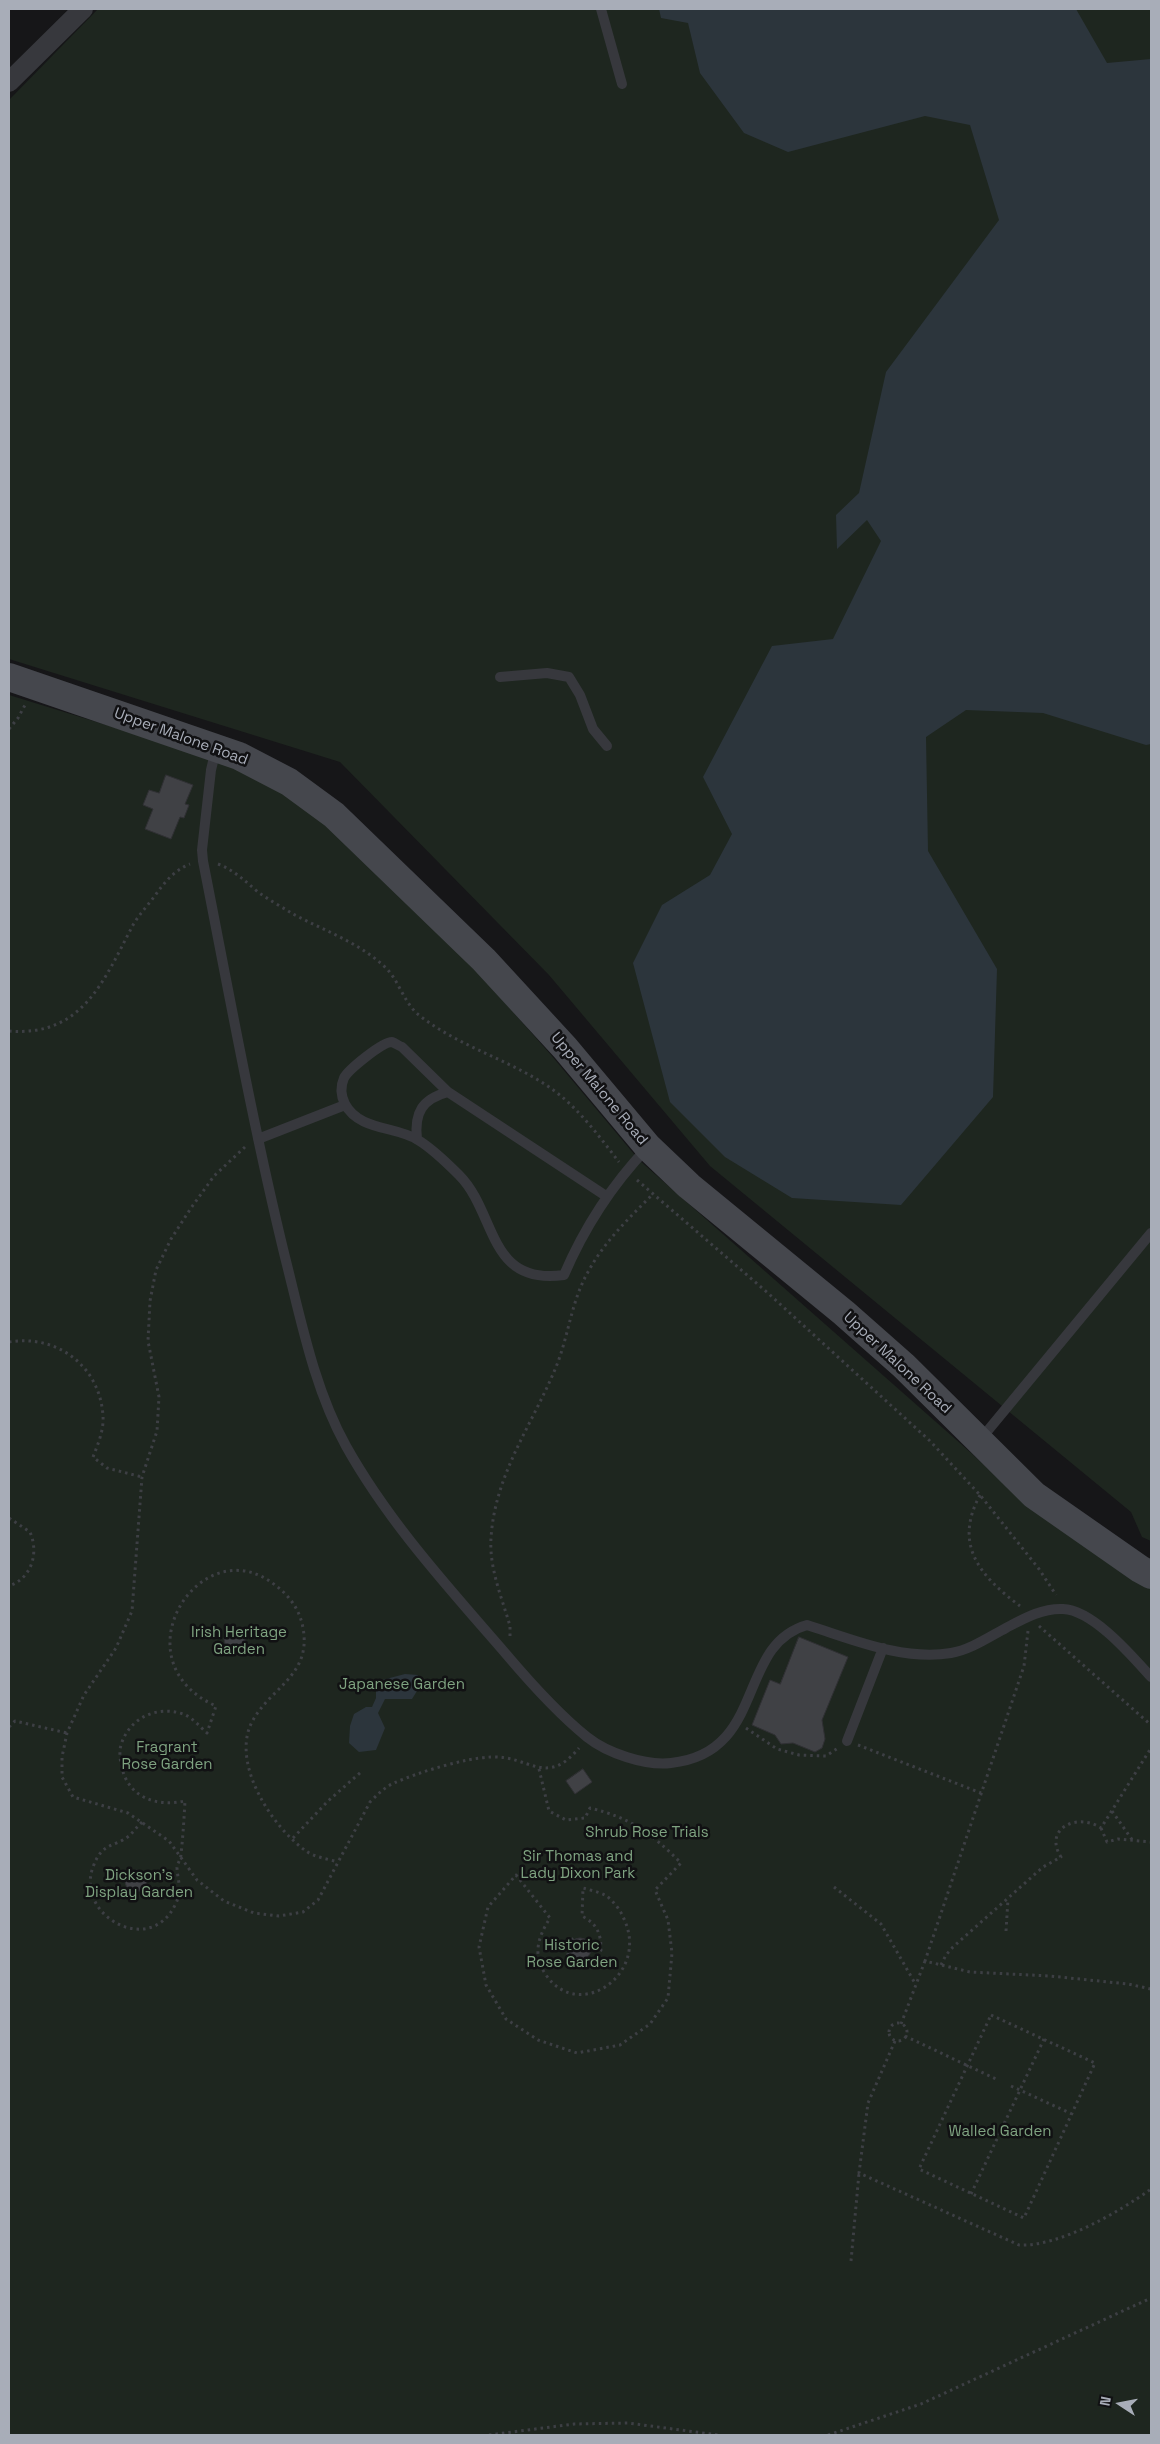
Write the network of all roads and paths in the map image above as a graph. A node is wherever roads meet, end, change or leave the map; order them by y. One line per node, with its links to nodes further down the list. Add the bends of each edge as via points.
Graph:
1 (82, 9): 3 (street)
2 (601, 9): 4 (lane)
3 (9, 82)
4 (622, 84)
5 (500, 677): 8 (lane, via 547,673 569,677 580,695 592,729)
6 (21, 681): 7 (path, via 18,718); 9 (main road, Upper Malone Road)
7 (9, 729)
8 (607, 746)
9 (216, 748): 10 (lane); 16 (main road, Upper Malone Road, via 240,756 289,782 334,815 484,960 565,1048)
10 (203, 861): 11 (path, via 173,873 134,924 94,995 70,1016 44,1030); 14 (lane); 17 (path, via 229,868 293,914 369,952 388,969 417,1014 462,1043 550,1088 575,1109)
11 (9, 1031)
12 (448, 1092): 13 (lane, via 402,1047 392,1042 381,1044 345,1076 341,1090); 15 (lane, via 434,1096 420,1109 415,1125); 19 (lane)
13 (346, 1105): 14 (lane); 15 (lane, via 358,1118)
14 (258, 1139): 23 (path, via 214,1176 171,1239 156,1270 148,1341 159,1397 157,1431); 31 (lane, via 305,1338 322,1390 346,1444 400,1529)
15 (417, 1139): 19 (lane, via 460,1176 478,1203 492,1237 512,1263 533,1275 550,1277 564,1274 580,1237)
16 (648, 1147): 17 (lane); 22 (main road, Upper Malone Road, via 689,1186 904,1366)
17 (625, 1171): 18 (path); 19 (lane)
18 (653, 1194): 24 (path, via 842,1359 930,1441); 31 (path, via 608,1242 588,1272 557,1362 505,1475 491,1538 492,1561 510,1626)
19 (606, 1196)
20 (1151, 1233): 22 (lane)
21 (9, 1342): 23 (path, via 45,1343 64,1350 81,1362 100,1396 103,1417 101,1437 93,1457 107,1468)
22 (979, 1441): 26 (main road, Upper Malone Road, via 1034,1495)
23 (142, 1478): 36 (path, via 132,1611 116,1648 84,1695)
24 (980, 1495): 28 (path, via 1039,1569); 29 (path, via 968,1524 970,1546 978,1566)
25 (9, 1518): 27 (path, via 30,1532 34,1548 28,1573)
26 (1151, 1575)
27 (9, 1586)
28 (1063, 1609): 29 (lane); 32 (lane, via 1076,1612 1110,1633)
29 (1028, 1617): 30 (lane, via 977,1644 952,1653 923,1655); 34 (path); 42 (path, via 1024,1666)
30 (883, 1648): 33 (lane, via 807,1625 793,1629 773,1648); 38 (lane)
31 (506, 1655): 37 (lane)
32 (1151, 1677)
33 (737, 1722): 37 (lane, via 734,1730 714,1749 688,1760 666,1764 612,1751); 38 (path, via 776,1749 798,1755 826,1756)
34 (1151, 1726)
35 (9, 1727): 36 (path, via 15,1721)
36 (67, 1733): 44 (path, via 62,1777 73,1797 128,1813)
37 (588, 1738): 40 (path, via 562,1764 551,1769)
38 (847, 1741): 42 (path)
39 (1151, 1748): 43 (path)
40 (539, 1769): 50 (path, via 493,1757 436,1769 394,1783 370,1802); 54 (path, via 549,1811 566,1820 585,1818 590,1808 616,1814 635,1824 681,1863 655,1890 668,1920 672,1953 668,1998 650,2024 620,2045 577,2053 538,2040 506,2019 486,1985 479,1947 488,1907 516,1875 550,1918 536,1948 540,1967 549,1980 565,1992 580,1994 598,1991 612,1983 625,1968 630,1953 630,1932 621,1912 606,1896 583,1888 582,1916 593,1922 599,1932 601,1950 593,1963 580,1965 570,1960 566,1948 571,1938)
41 (361, 1772): 46 (path)
42 (981, 1793): 55 (path)
43 (1112, 1811): 45 (path); 47 (path)
44 (142, 1822): 49 (path, via 168,1841); 49 (path, via 128,1837 111,1843 99,1854 92,1868 94,1899 102,1913 126,1928 141,1930 154,1927 166,1918 180,1894 177,1867)
45 (1101, 1828): 47 (path, via 1107,1842 1118,1839); 52 (path, via 1083,1820 1065,1826 1056,1842 1061,1857 1043,1867)
46 (293, 1838): 49 (path, via 260,1800 245,1756 251,1724 297,1668 304,1647 303,1628 295,1606 285,1592 265,1576 242,1571 219,1573 198,1584 183,1600 172,1620 169,1642 174,1666 186,1685 203,1701 216,1706 207,1733 184,1714 153,1712 128,1730 121,1745 120,1759 131,1788 156,1803 185,1801); 50 (path, via 307,1852)
47 (1133, 1841): 48 (path)
48 (1151, 1842)
49 (181, 1858): 50 (path, via 197,1880 224,1901 254,1913 279,1916 303,1912 318,1900)
50 (338, 1862)
51 (834, 1887): 57 (path, via 881,1924)
52 (1008, 1899): 53 (path); 56 (path, via 953,1947)
53 (1006, 1931)
54 (581, 1950)
55 (925, 1961): 56 (path); 57 (path)
56 (941, 1965): 58 (path, via 970,1972 1050,1976 1128,1984)
57 (916, 1985): 59 (path)
58 (1151, 1990)
59 (901, 2024): 60 (path, via 906,2031); 62 (path, via 890,2029 890,2037)
60 (905, 2036): 62 (path, via 902,2040); 63 (path)
61 (1044, 2039): 63 (path, via 991,2015); 66 (path); 67 (path, via 1096,2063)
62 (894, 2040): 68 (path, via 868,2103)
63 (967, 2066): 64 (path); 70 (path, via 919,2169)
64 (998, 2080)
65 (1011, 2086): 66 (path)
66 (1020, 2090): 67 (path); 70 (path)
67 (1072, 2114): 70 (path, via 1024,2218)
68 (859, 2173): 69 (path, via 1019,2245 1033,2246 1070,2234); 71 (path)
69 (1151, 2189)
70 (971, 2194)
71 (851, 2261)
72 (1151, 2298): 75 (path, via 921,2404)
73 (489, 2435): 74 (path, via 574,2424 628,2423)
74 (718, 2435)
75 (828, 2435)

